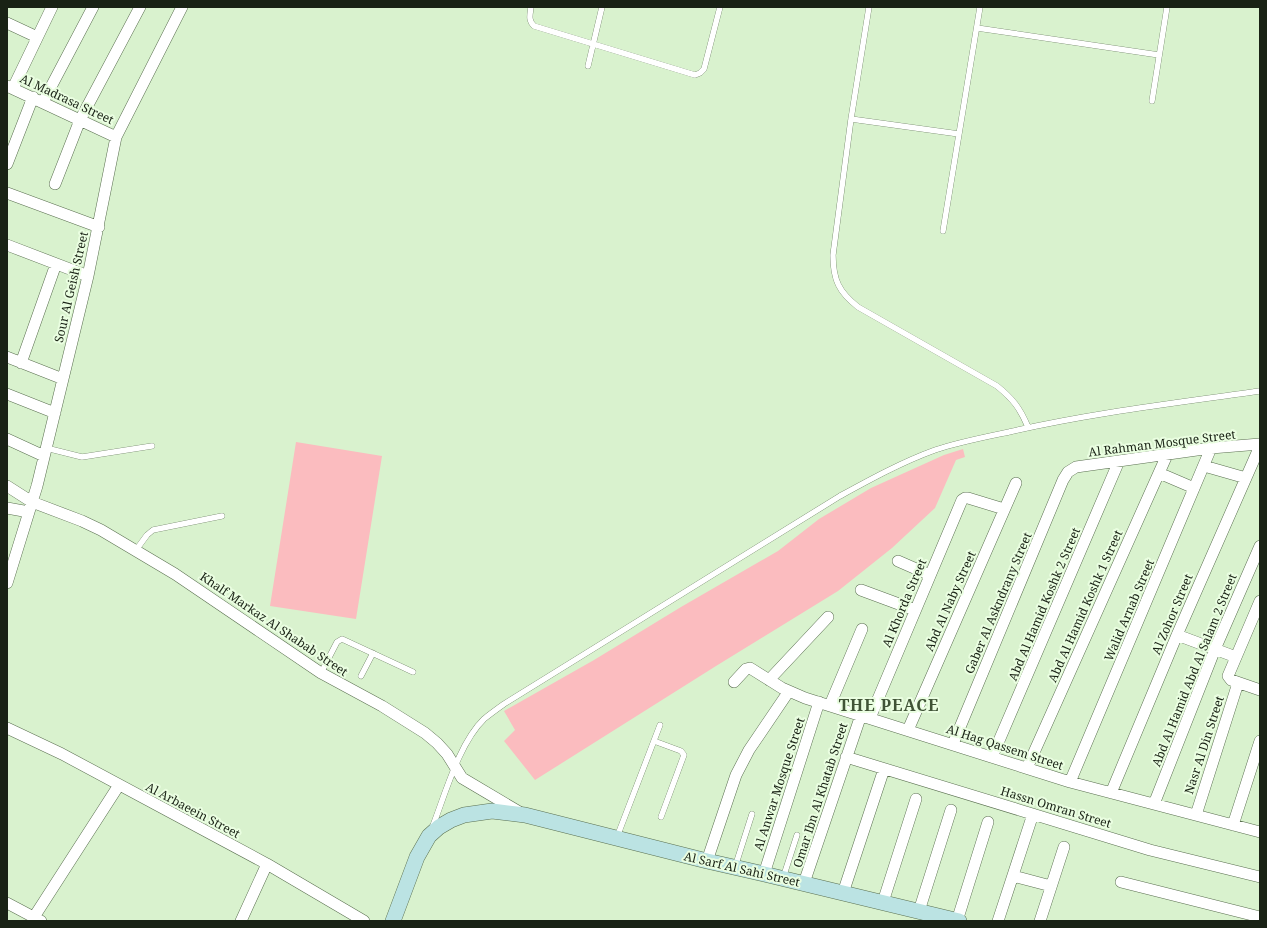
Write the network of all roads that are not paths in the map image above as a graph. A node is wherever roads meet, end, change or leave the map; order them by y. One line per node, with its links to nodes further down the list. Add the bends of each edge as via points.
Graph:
1 (52, 7): 13 (street)
2 (93, 7): 18 (street)
3 (140, 7): 21 (street)
4 (182, 7): 23 (street, Sour Al Geish Street)
5 (531, 7): 14 (lane, via 529,17 534,26)
6 (602, 7): 14 (lane)
7 (720, 7): 14 (lane, via 704,69 695,75)
8 (869, 7): 20 (lane)
9 (980, 7): 12 (lane)
10 (1168, 7): 15 (lane)
11 (7, 23): 13 (street)
12 (977, 28): 15 (lane); 22 (lane)
13 (37, 38): 17 (street)
14 (593, 44): 16 (lane)
15 (1160, 55): 19 (lane)
16 (588, 66)
17 (10, 87): 18 (street, Al Madrasa Street)
18 (38, 100): 21 (street, Al Madrasa Street); 24 (street)
19 (1152, 101)
20 (851, 119): 22 (lane); 38 (lane, via 832,255 833,271 838,285 846,298 858,307 997,386 1011,397 1022,411)
21 (80, 120): 23 (street, Al Madrasa Street); 25 (street)
22 (959, 134): 28 (lane)
23 (116, 137): 27 (street, Sour Al Geish Street)
24 (7, 164)
25 (55, 184)
26 (7, 193): 27 (street)
27 (99, 227): 31 (street, Sour Al Geish Street)
28 (943, 231)
29 (7, 245): 30 (street)
30 (56, 264): 31 (street); 33 (street)
31 (88, 276): 34 (street, Sour Al Geish Street)
32 (7, 357): 33 (street)
33 (21, 363): 34 (street)
34 (63, 379): 37 (street, Sour Al Geish Street)
35 (1260, 392): 38 (lane, via 1094,415)
36 (7, 394): 37 (street)
37 (55, 413): 43 (street, Sour Al Geish Street)
38 (1028, 427): 90 (lane, via 937,450 904,462 840,496 504,704 484,719 471,736)
39 (7, 439): 43 (street)
40 (1260, 445): 42 (street, Al Rahman Mosque Street); 49 (street, Al Zohor Street)
41 (152, 446): 43 (lane, via 82,457)
42 (1211, 448): 44 (street, Al Rahman Mosque Street); 46 (street, Walid Arnab Street)
43 (45, 452): 53 (street, Sour Al Geish Street)
44 (1167, 454): 45 (street, Al Rahman Mosque Street); 48 (street, Abd Al Hamid Koshk 1 Street)
45 (1119, 462): 47 (street, Al Rahman Mosque Street, via 1076,467); 89 (street, Abd Al Hamid Koshk 2 Street)
46 (1204, 466): 49 (street); 52 (street, Walid Arnab Street)
47 (1068, 472): 87 (street, Gaber Al Askndrany Street)
48 (1159, 473): 52 (street); 91 (street, Abd Al Hamid Koshk 1 Street)
49 (1246, 478): 67 (street, Al Zohor Street)
50 (1016, 483): 55 (street, Abd Al Naby Street)
51 (7, 486): 53 (street)
52 (1194, 488): 93 (street, Walid Arnab Street)
53 (31, 507): 54 (street); 57 (street, Khalf Markaz Al Shabab Street, via 82,521); 61 (street, Sour Al Geish Street)
54 (7, 508)
55 (1004, 509): 60 (street, Al Khorda Street, via 963,498); 84 (street, Abd Al Naby Street)
56 (222, 516): 57 (lane, via 153,530)
57 (136, 550): 72 (street, Khalf Markaz Al Shabab Street)
58 (1259, 551): 68 (street, Abd Al Hamid Abd Al Salam 2 Street)
59 (898, 561): 60 (street)
60 (930, 575): 64 (street, Al Khorda Street)
61 (7, 582)
62 (861, 590): 64 (street)
63 (1260, 601): 70 (street, Nasr Al Din Street)
64 (915, 610): 81 (street, Al Khorda Street)
65 (828, 617): 74 (street)
66 (862, 629): 80 (street)
67 (1177, 635): 68 (street); 95 (street, Al Zohor Street)
68 (1215, 649): 70 (street); 97 (street, Abd Al Hamid Abd Al Salam 2 Street)
69 (373, 653): 71 (lane); 72 (lane, via 342,639 337,642); 73 (lane)
70 (1236, 657): 75 (street, Nasr Al Din Street, via 1228,675)
71 (413, 672)
72 (320, 673): 90 (street, Khalf Markaz Al Shabab Street, via 382,706 425,733 447,754)
73 (360, 676)
74 (769, 680): 76 (street, Al Hag Qassem Street, via 750,668); 78 (street, Al Hag Qassem Street)
75 (1233, 680): 77 (street); 102 (street, Nasr Al Din Street)
76 (734, 682)
77 (1260, 690)
78 (789, 691): 79 (street, Al Hag Qassem Street); 111 (street, via 749,750 736,775)
79 (819, 702): 80 (street, Al Hag Qassem Street); 114 (street, Al Anwar Mosque Street)
80 (830, 706): 81 (street, Al Hag Qassem Street)
81 (865, 716): 84 (street, Al Hag Qassem Street); 88 (street, Omar Ibn Al Khatab Street)
82 (660, 725): 85 (lane)
83 (7, 728): 94 (street, Al Arbaeein Street, via 62,754)
84 (908, 730): 87 (street, Al Hag Qassem Street)
85 (654, 741): 103 (lane, via 681,751 684,755); 109 (lane)
86 (1260, 741): 105 (street)
87 (953, 744): 89 (street, Al Hag Qassem Street)
88 (846, 757): 92 (street, Hassn Omran Street); 119 (street, Omar Ibn Al Khatab Street)
89 (992, 757): 91 (street, Al Hag Qassem Street)
90 (455, 767): 101 (street, Khalf Markaz Al Shabab Street, via 462,778); 108 (lane)
91 (1027, 768): 93 (street, Al Hag Qassem Street)
92 (884, 769): 100 (street, Hassn Omran Street); 121 (street)
93 (1070, 782): 95 (street, Al Hag Qassem Street)
94 (119, 786): 112 (street, Al Arbaeein Street); 126 (street)
95 (1111, 793): 97 (street, Al Hag Qassem Street)
96 (916, 799): 122 (street)
97 (1154, 804): 102 (street, Al Hag Qassem Street)
98 (951, 810): 124 (street)
99 (752, 814): 113 (lane)
100 (1033, 814): 115 (street); 116 (street, Hassn Omran Street, via 1150,850)
101 (525, 815): 108 (street, Al Sarf Al Sahi Street, via 492,811 464,815 440,827); 109 (street, Al Sarf Al Sahi Street)
102 (1196, 815): 105 (street, Al Hag Qassem Street)
103 (661, 817)
104 (988, 822): 130 (street)
105 (1233, 825): 106 (street, Al Hag Qassem Street)
106 (1260, 832)
107 (797, 835): 117 (lane)
108 (429, 836): 129 (street, via 417,857)
109 (617, 838): 111 (street, Al Sarf Al Sahi Street)
110 (1064, 847): 120 (street)
111 (707, 861): 113 (street, Al Sarf Al Sahi Street)
112 (267, 864): 127 (street); 128 (street, Al Arbaeein Street)
113 (734, 867): 114 (street, Al Sarf Al Sahi Street)
114 (764, 874): 117 (street, Al Sarf Al Sahi Street)
115 (1013, 876): 120 (street); 131 (street)
116 (1260, 877)
117 (783, 878): 119 (street, Al Sarf Al Sahi Street)
118 (1121, 882): 125 (street)
119 (804, 883): 121 (street, Al Sarf Al Sahi Street)
120 (1051, 886): 132 (street)
121 (843, 893): 122 (street, Al Sarf Al Sahi Street)
122 (883, 902): 124 (street, Al Sarf Al Sahi Street)
123 (7, 903): 126 (street)
124 (919, 911): 130 (street, Al Sarf Al Sahi Street)
125 (1260, 917)
126 (37, 919)
127 (241, 921)
128 (364, 921)
129 (393, 921)
130 (958, 921)
131 (998, 921)
132 (1040, 921)

